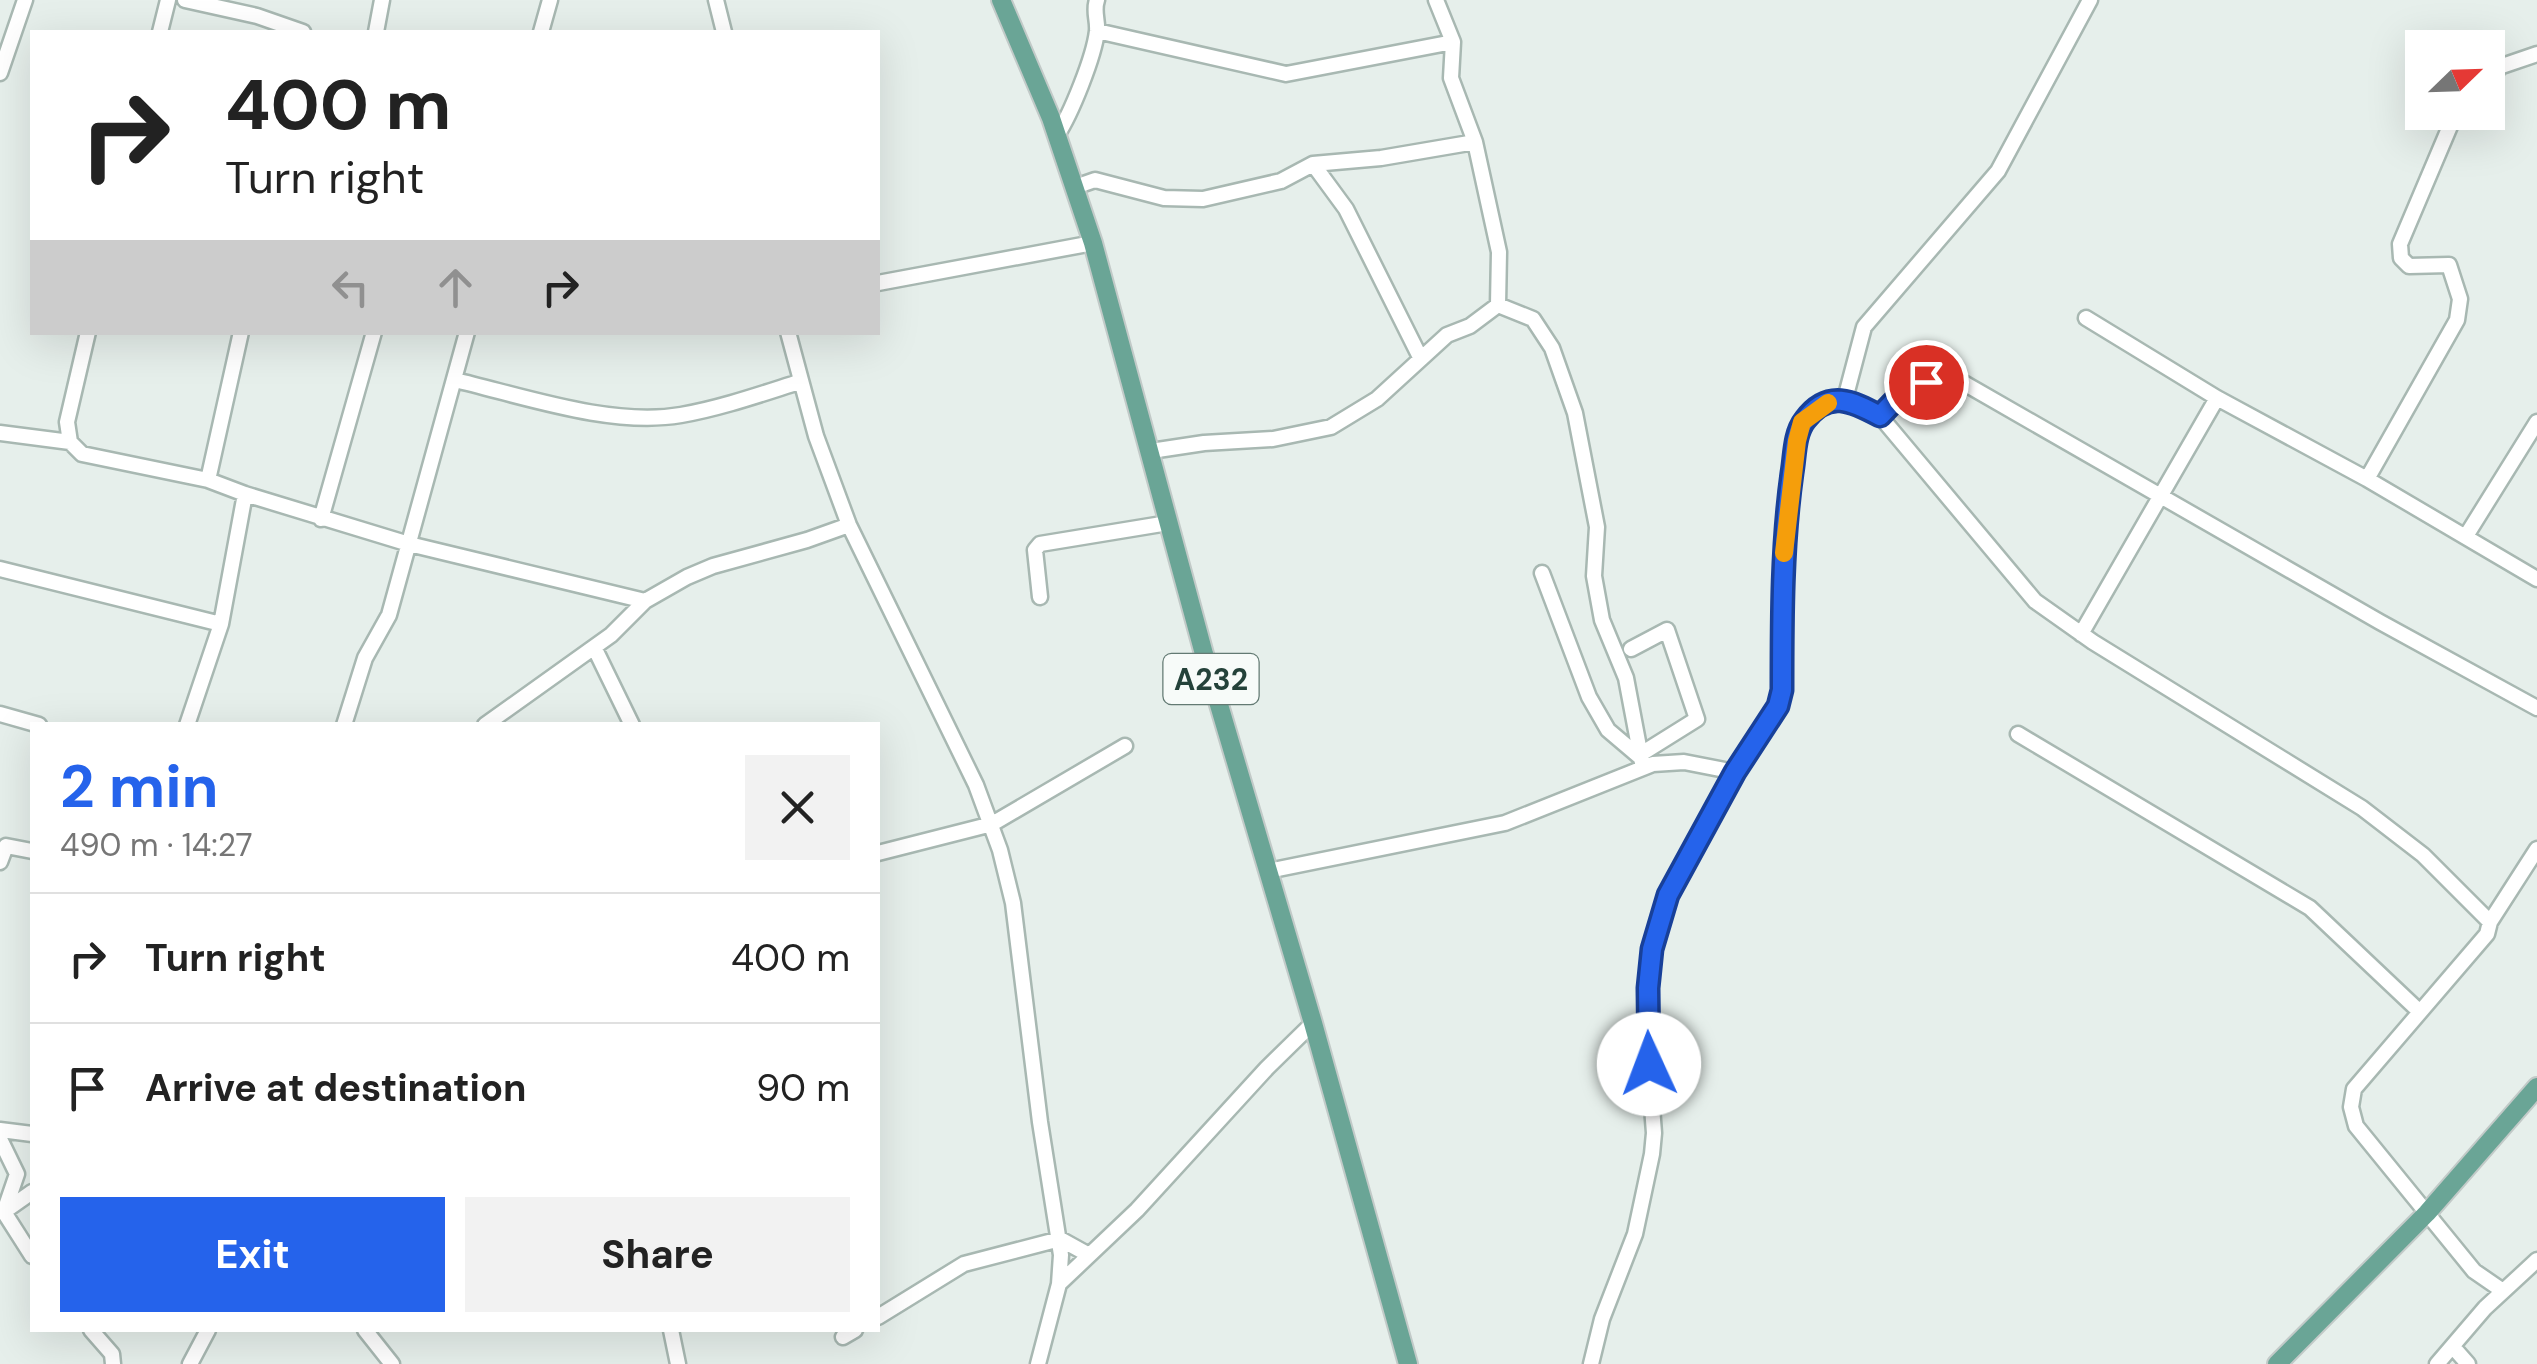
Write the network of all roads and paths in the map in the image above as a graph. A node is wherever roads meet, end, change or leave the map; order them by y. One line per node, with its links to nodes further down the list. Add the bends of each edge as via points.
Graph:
1 (26, 0): 20 (street)
2 (168, 0): 11 (street)
3 (185, 0): 12 (street)
4 (382, 0): 13 (street)
5 (550, 0): 14 (street)
6 (716, 0): 15 (street)
7 (1001, 0): 22 (main road, A232)
8 (1097, 0): 16 (street)
9 (1436, 0): 17 (street)
10 (2090, 0): 39 (street, via 1998,171 1864,327)
11 (160, 30)
12 (297, 30)
13 (376, 30)
14 (542, 30)
15 (724, 30)
16 (1097, 31): 17 (street, via 1286,74); 22 (street, via 1069,117)
17 (1454, 42): 23 (street, via 1450,78)
18 (2537, 54): 19 (street)
19 (2505, 65)
20 (0, 72)
21 (2448, 130): 47 (street, via 2400,244 2410,266 2449,265 2460,298 2457,320)
22 (1057, 134): 25 (main road, A232)
23 (1475, 142): 24 (street); 28 (street, via 1499,252)
24 (1313, 164): 25 (street, via 1281,181 1202,199 1164,198 1095,180); 35 (street, via 1346,209)
25 (1076, 187): 26 (main road, A232)
26 (1093, 244): 27 (street); 45 (main road, A232)
27 (880, 283)
28 (1498, 305): 35 (street); 73 (street, via 1533,319 1552,348 1576,413 1597,527 1594,576 1602,620 1626,678)
29 (2086, 318): 38 (street)
30 (87, 335): 43 (street, via 67,422)
31 (240, 335): 46 (street)
32 (373, 335): 50 (street)
33 (466, 335): 36 (street)
34 (789, 335): 37 (street)
35 (1420, 357): 45 (street, via 1377,399 1332,427)
36 (454, 380): 37 (street, via 587,412 646,417 679,416); 54 (street)
37 (800, 382): 52 (street)
38 (2217, 398): 47 (street); 49 (street)
39 (1845, 399): 40 (street); 74 (street, via 1802,422 1784,528 1782,690)
40 (1880, 416): 49 (street, via 1916,385 1962,382); 61 (street, via 2012,576)
41 (2537, 422): 44 (street)
42 (0, 434): 43 (street)
43 (70, 442): 46 (street, via 82,454)
44 (2532, 444): 53 (street)
45 (1150, 450): 51 (main road, A232)
46 (208, 480): 48 (street)
47 (2368, 480): 53 (street)
48 (245, 494): 50 (street); 60 (street)
49 (2163, 496): 61 (street); 64 (street)
50 (321, 518): 54 (street)
51 (1168, 522): 58 (street, via 1040,544); 81 (main road, A232)
52 (849, 525): 59 (street, via 713,566); 75 (street)
53 (2466, 536): 57 (street)
54 (409, 544): 59 (street); 68 (street, via 389,616 366,658)
55 (0, 568): 60 (street)
56 (1542, 572): 73 (street, via 1590,697 1608,730)
57 (2537, 578)
58 (1040, 597)
59 (644, 601): 62 (street)
60 (221, 624): 67 (street)
61 (2081, 634): 82 (street, via 2362,808 2423,855)
62 (594, 646): 69 (street); 70 (street)
63 (1632, 649): 73 (street, via 1667,630 1696,719)
64 (2537, 708)
65 (0, 714): 66 (street)
66 (30, 722)
67 (189, 722)
68 (345, 722)
69 (489, 722)
70 (631, 722)
71 (2018, 734): 83 (street, via 2310,908)
72 (1124, 746): 75 (street)
73 (1642, 761): 74 (street); 81 (street, via 1505,823)
74 (1735, 772): 110 (street, via 1668,895 1652,949 1646,1029 1652,1154 1635,1234)
75 (992, 824): 79 (street); 92 (street, via 1013,903)
76 (3, 846): 78 (street); 80 (street)
77 (2537, 849): 82 (street)
78 (30, 852)
79 (880, 853)
80 (0, 862)
81 (1268, 871): 84 (main road, A232)
82 (2490, 922): 83 (street)
83 (2420, 1012): 91 (street, via 2354,1089 2350,1107 2356,1126)
84 (1313, 1024): 94 (street); 109 (main road, A232)
85 (2535, 1093): 91 (main road)
86 (0, 1130): 87 (street)
87 (30, 1134)
88 (0, 1139): 90 (street, via 17,1174)
89 (30, 1193): 90 (street)
90 (2, 1212): 93 (street)
91 (2427, 1213): 97 (street, via 2474,1270); 111 (main road)
92 (1060, 1238): 94 (street); 96 (street); 98 (street, via 964,1264)
93 (30, 1253)
94 (1088, 1254): 96 (street)
95 (2536, 1264): 97 (street)
96 (1059, 1284): 108 (street)
97 (2503, 1291): 103 (street)
98 (880, 1315)
99 (92, 1332): 104 (street)
100 (207, 1332): 105 (street)
101 (367, 1332): 106 (street)
102 (672, 1332): 107 (street)
103 (2452, 1347): 112 (street); 113 (street)
104 (113, 1364)
105 (190, 1364)
106 (392, 1364)
107 (678, 1364)
108 (1038, 1364)
109 (1408, 1364)
110 (1591, 1364)
111 (2277, 1364)
112 (2438, 1364)
113 (2468, 1364)

